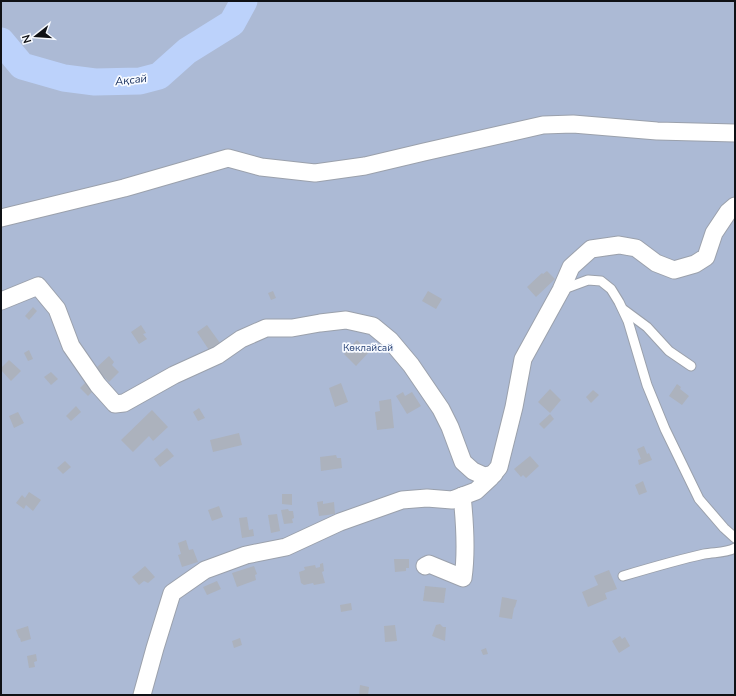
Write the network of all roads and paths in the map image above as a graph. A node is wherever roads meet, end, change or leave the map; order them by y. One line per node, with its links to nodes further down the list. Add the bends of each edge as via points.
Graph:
1 (735, 132): 3 (street, via 657,131 573,124 543,125 365,166 315,173 261,167 228,158 124,188)
2 (735, 206): 4 (street, via 714,233 706,257 695,264 674,270 656,263 636,248 619,245 591,249 571,266)
3 (1, 218)
4 (561, 290): 6 (lane, via 588,280 601,281 611,289); 8 (street, via 523,359 499,467)
5 (1, 301): 8 (street, via 38,286 57,309 71,346 98,385 116,404 124,403 266,328 292,328 346,320 373,326 390,340 411,365 441,410 463,462 484,476)
6 (623, 309): 7 (lane, via 647,328 669,351); 10 (lane, via 664,429 700,499)
7 (691, 366)
8 (494, 474): 9 (street, via 476,491)
9 (462, 496): 12 (street, via 465,560 462,578 429,564); 14 (street, via 452,500 402,500 340,522 286,547 246,555 205,570 172,593)
10 (735, 538)
11 (735, 548): 13 (lane)
12 (425, 566)
13 (622, 576)
14 (142, 695)

